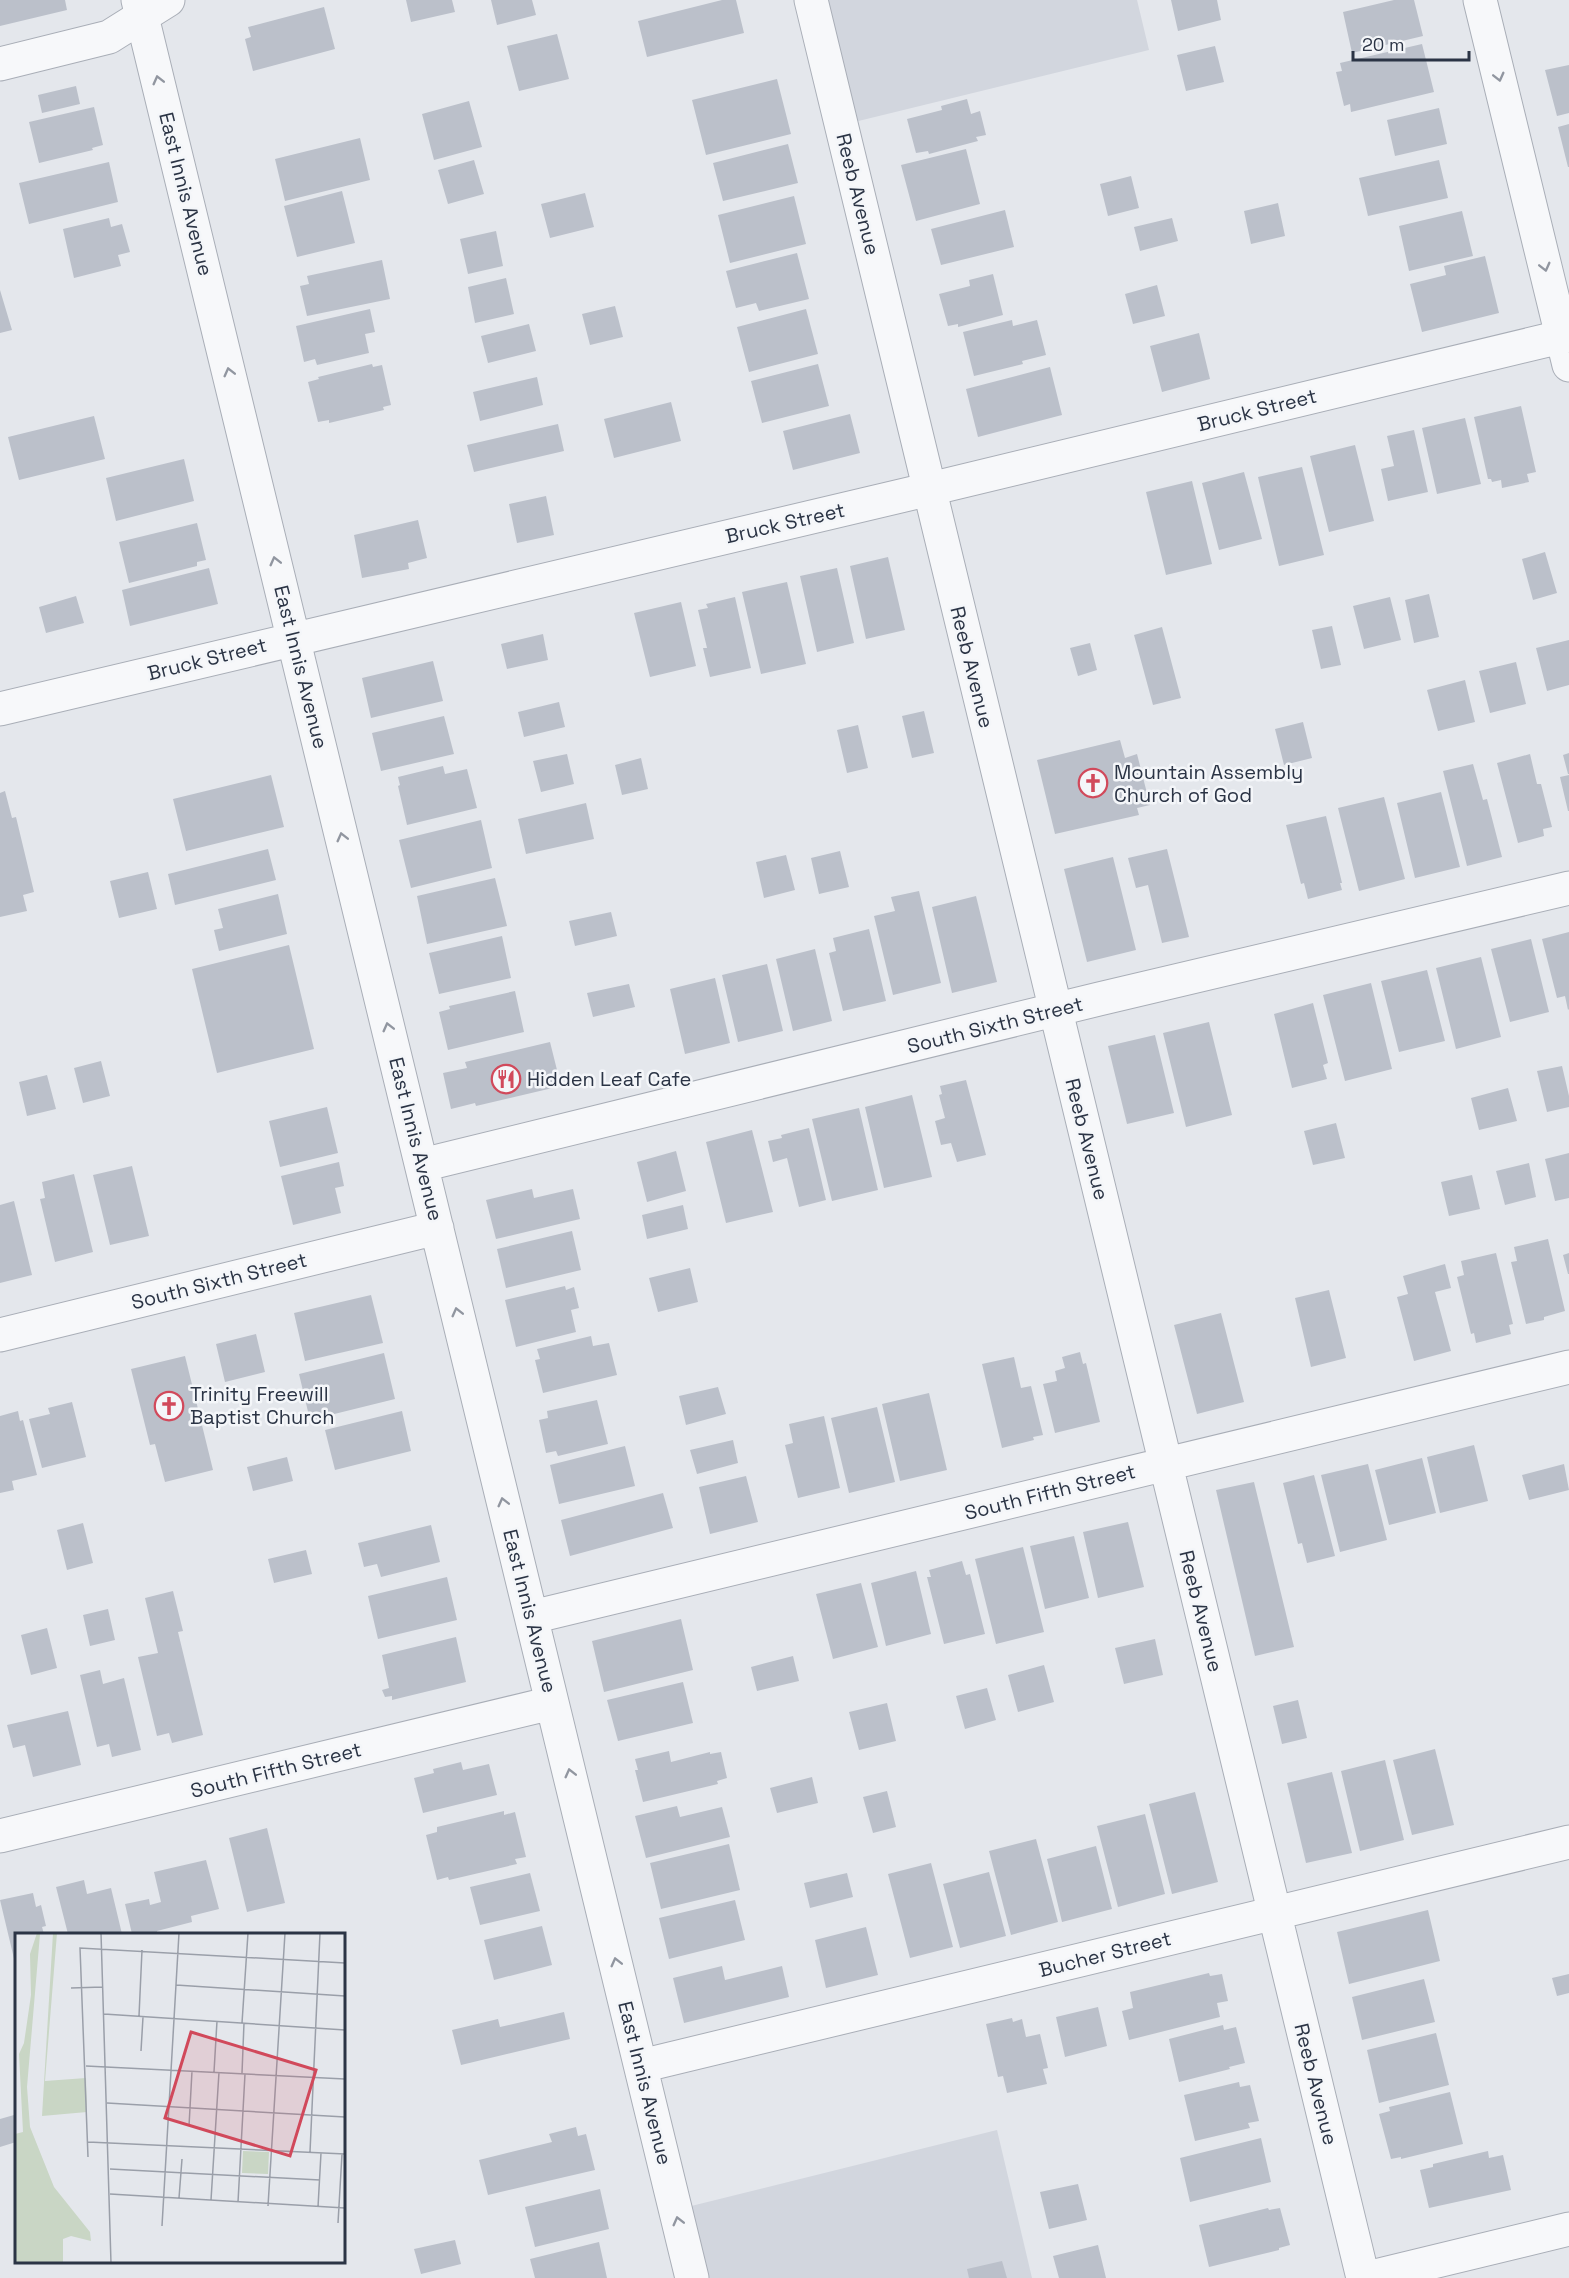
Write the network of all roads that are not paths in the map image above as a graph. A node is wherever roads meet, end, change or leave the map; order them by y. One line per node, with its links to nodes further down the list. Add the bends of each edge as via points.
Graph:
1 (810, 0): 6 (street, Reeb Avenue)
2 (1480, 0): 5 (street, one-way to 5)
3 (150, 6): 4 (street, via 109,37); 7 (street, East Innis Avenue, one-way to 3)
4 (0, 64)
5 (1567, 345): 6 (street, Bruck Street)
6 (930, 489): 7 (street, Bruck Street); 10 (street, Reeb Avenue)
7 (294, 638): 8 (street, Bruck Street); 11 (street, East Innis Avenue, one-way to 7)
8 (0, 709)
9 (1569, 888): 10 (street, South Sixth Street)
10 (1055, 1010): 11 (street, South Sixth Street); 15 (street, Reeb Avenue)
11 (422, 1165): 12 (street, East Innis Avenue)
12 (437, 1228): 13 (street, South Sixth Street); 16 (street, East Innis Avenue, one-way to 12)
13 (0, 1335)
14 (1569, 1367): 15 (street, South Fifth Street)
15 (1166, 1465): 16 (street, South Fifth Street); 20 (street, Reeb Avenue)
16 (532, 1617): 17 (street, East Innis Avenue)
17 (552, 1703): 18 (street, South Fifth Street); 21 (street, East Innis Avenue, one-way to 17)
18 (0, 1836)
19 (1569, 1842): 20 (street, Bucher Street)
20 (1275, 1913): 21 (street, Bucher Street); 24 (street, Reeb Avenue)
21 (638, 2053): 23 (street, East Innis Avenue, one-way to 21)
22 (1569, 2229): 25 (street)
23 (692, 2278)
24 (1363, 2278)
25 (1367, 2278)

